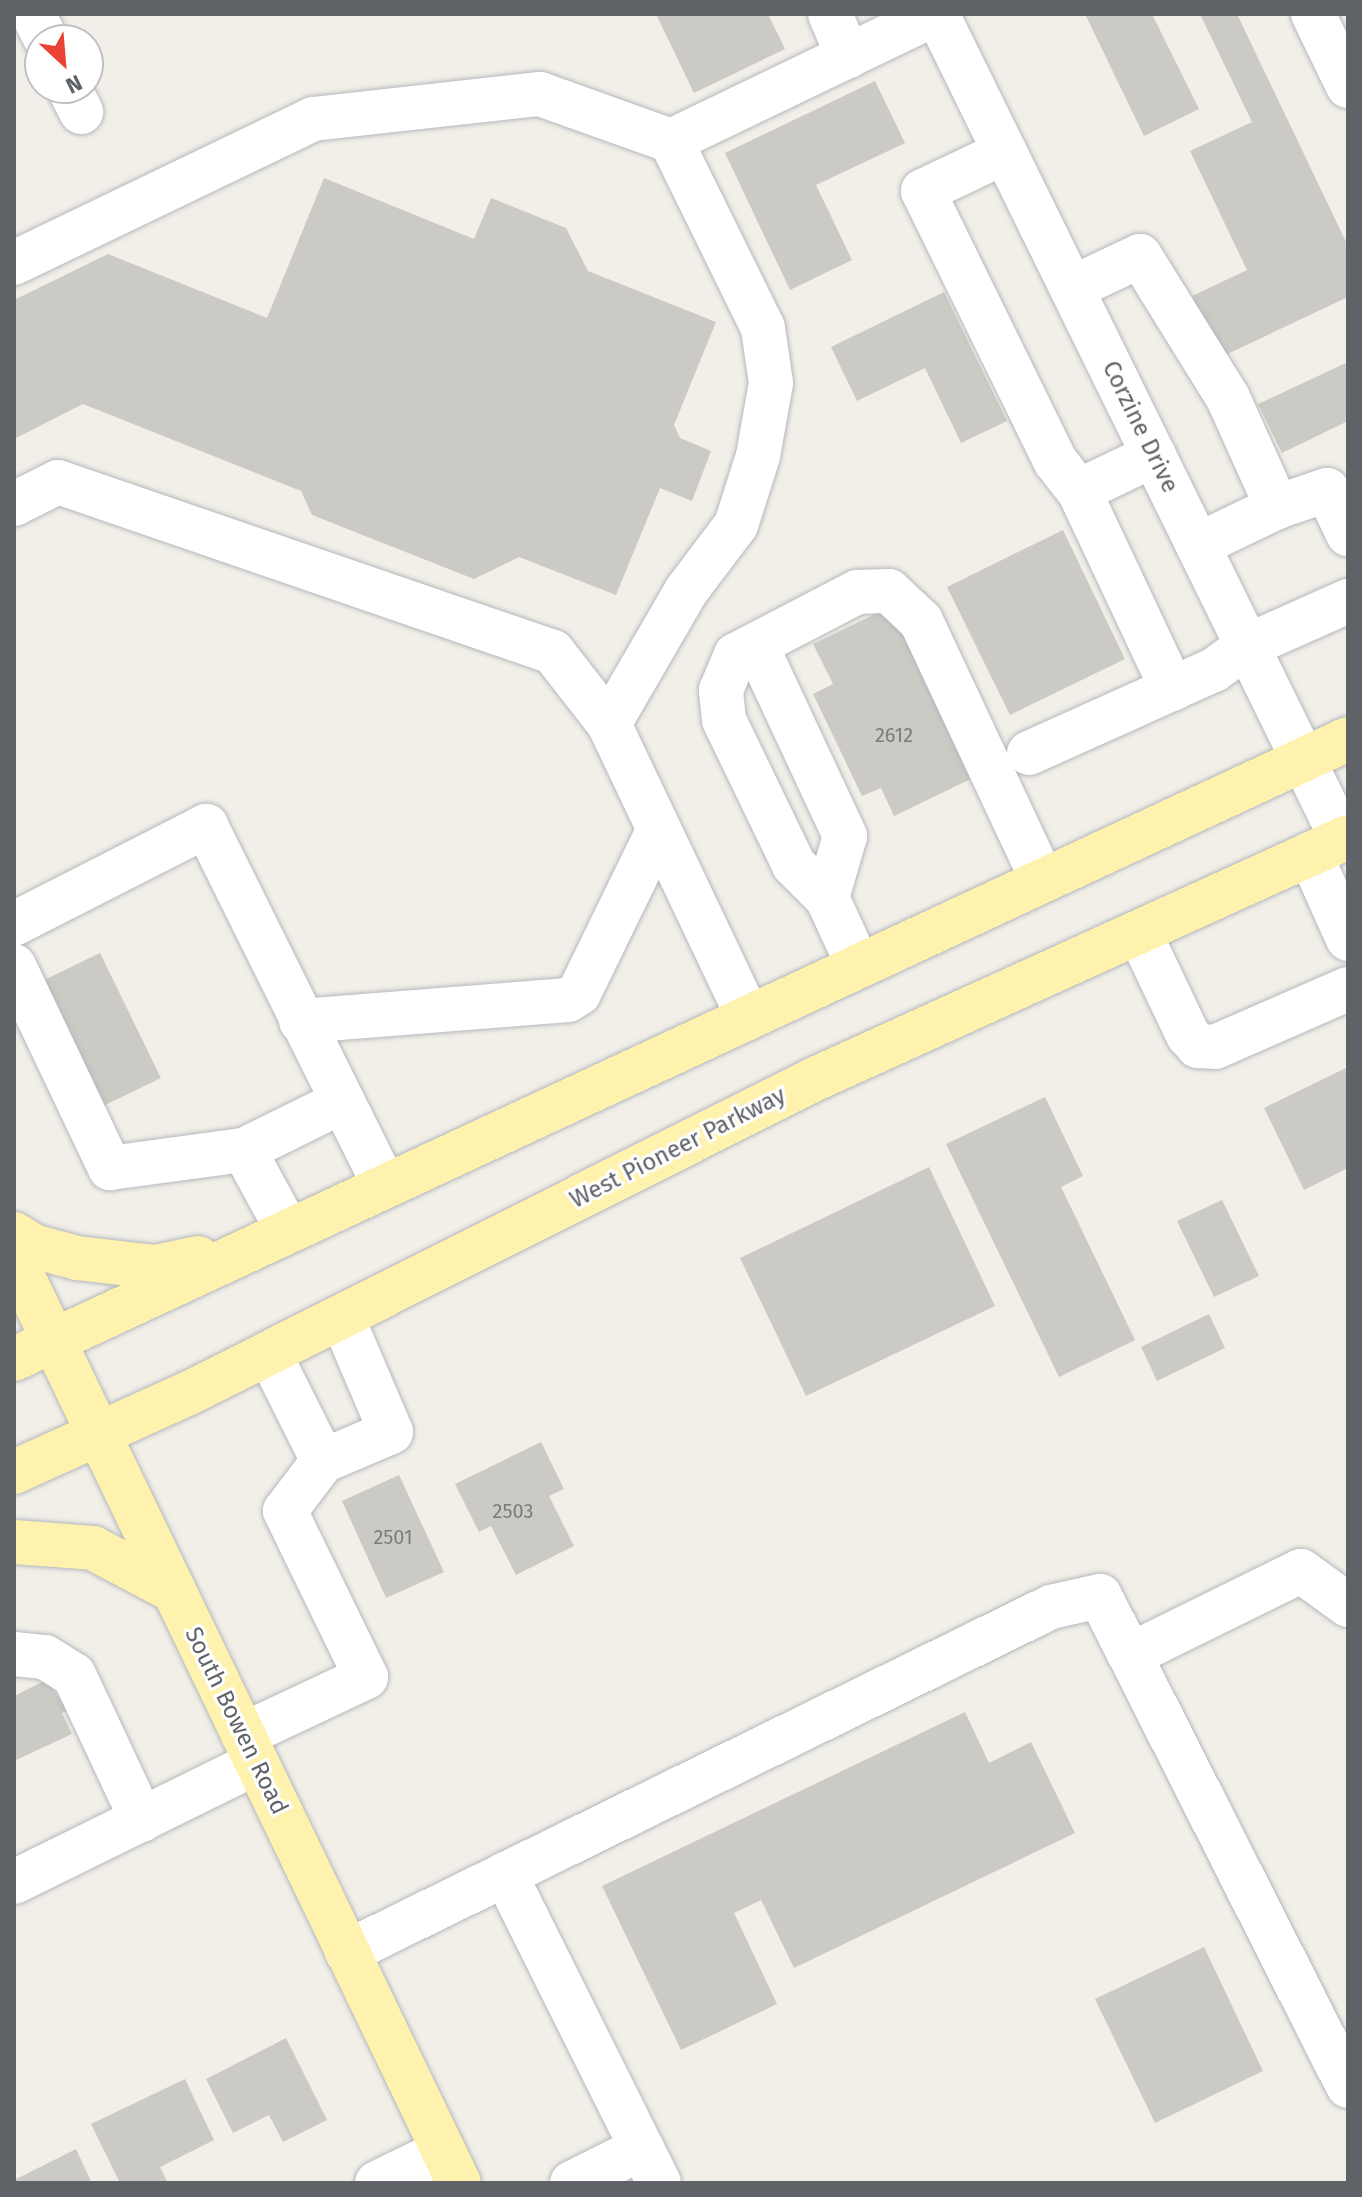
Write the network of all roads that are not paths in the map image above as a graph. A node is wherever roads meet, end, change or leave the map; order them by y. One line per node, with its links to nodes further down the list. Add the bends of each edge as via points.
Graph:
1 (830, 14): 4 (street)
2 (936, 14): 4 (street); 7 (street, Corzine Drive)
3 (1313, 14): 5 (street)
4 (848, 56): 6 (street)
5 (1348, 86)
6 (671, 141): 8 (street, via 540,94 313,119); 20 (street, via 763,328 771,383 758,456 736,525 686,591)
7 (1005, 152): 9 (street, Corzine Drive); 11 (street, via 923,191 1056,462)
8 (14, 263)
9 (1072, 288): 10 (street, Corzine Drive); 13 (street, via 1140,256 1228,398)
10 (1154, 455): 11 (street); 15 (street, Corzine Drive)
11 (1079, 491): 19 (street)
12 (14, 504): 20 (street, via 58,482 553,652)
13 (1277, 507): 14 (street, via 1327,490); 15 (street)
14 (1348, 534)
15 (1198, 545): 18 (street, Corzine Drive)
16 (1348, 601): 18 (street)
17 (756, 645): 26 (street, via 857,592 889,591 921,621); 27 (street, via 845,836); 27 (street, via 736,655 721,690 724,720 794,865)
18 (1247, 646): 19 (street, via 1214,670); 23 (street, Corzine Drive)
19 (1172, 689): 22 (street)
20 (609, 724): 24 (street)
21 (1348, 739): 23 (main road)
22 (1029, 753)
23 (1301, 757): 25 (street, Corzine Drive); 26 (main road)
24 (659, 829): 34 (street); 35 (street, via 579,993 568,1000)
25 (1333, 843): 29 (main road, West Pioneer Parkway); 30 (street, Corzine Drive)
26 (1042, 879): 31 (main road)
27 (827, 898): 31 (street)
28 (14, 924): 35 (street, via 206,826)
29 (1139, 932): 33 (street, via 1198,1046 1215,1047); 43 (main road, West Pioneer Parkway, via 815,1079)
30 (1348, 939)
31 (858, 965): 34 (main road)
32 (14, 966): 36 (street)
33 (1348, 989)
34 (748, 1017): 39 (main road)
35 (301, 1021): 37 (street)
36 (30, 1044): 38 (street, via 110,1168)
37 (341, 1102): 38 (street); 39 (street)
38 (244, 1150): 41 (street)
39 (385, 1186): 41 (main road)
40 (14, 1234): 41 (main road, via 33,1246 77,1258 155,1267)
41 (272, 1239): 44 (main road)
42 (14, 1258): 44 (main road, South Bowen Road)
43 (342, 1317): 45 (main road, West Pioneer Parkway); 48 (street, via 391,1432)
44 (53, 1340): 46 (main road); 47 (main road, South Bowen Road)
45 (269, 1353): 47 (main road, West Pioneer Parkway); 48 (street)
46 (14, 1359)
47 (98, 1434): 49 (main road, West Pioneer Parkway); 51 (main road, South Bowen Road)
48 (323, 1461): 55 (street, via 285,1511 366,1677)
49 (14, 1472)
50 (14, 1542): 51 (main road, via 93,1548)
51 (174, 1591): 55 (main road, South Bowen Road)
52 (1348, 1605): 54 (street, via 1301,1571)
53 (14, 1654): 56 (street, via 45,1657 74,1675)
54 (1132, 1654): 57 (street, via 1100,1596 1051,1607); 60 (street)
55 (250, 1749): 56 (street); 59 (main road, South Bowen Road)
56 (142, 1820): 58 (street)
57 (505, 1874): 59 (street); 61 (street)
58 (14, 1882)
59 (347, 1952): 62 (main road, South Bowen Road)
60 (1348, 2086)
61 (651, 2166): 64 (street)
62 (451, 2167): 63 (street)
63 (377, 2183)
64 (572, 2183)

